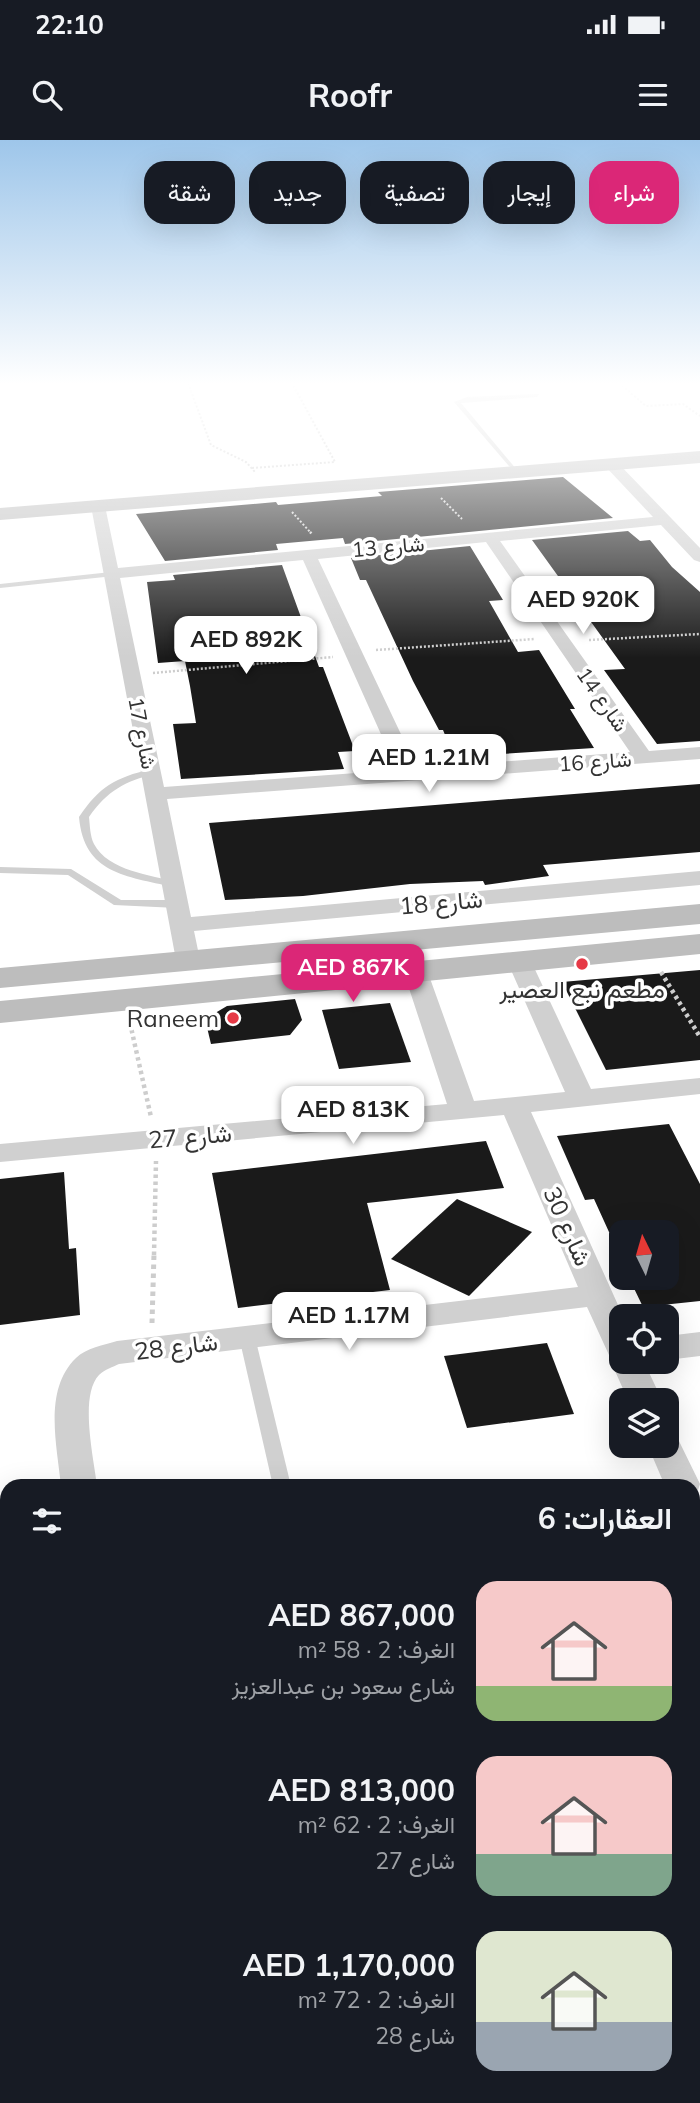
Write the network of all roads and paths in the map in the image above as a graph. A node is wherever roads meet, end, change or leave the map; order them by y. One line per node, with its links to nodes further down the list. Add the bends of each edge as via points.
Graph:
1 (257, 475): 5 (path)
2 (473, 475): 4 (main road)
3 (621, 475): 8 (street)
4 (423, 479): 5 (main road); 9 (path)
5 (274, 492): 6 (main road); 10 (path)
6 (98, 506): 7 (main road); 13 (street, شارع 17)
7 (0, 514)
8 (664, 520): 9 (street, شارع 13); 12 (street)
9 (485, 537): 10 (street, شارع 13); 16 (street, شارع 14)
10 (328, 552): 11 (street, شارع 13)
11 (309, 554): 13 (street, شارع 13); 17 (street)
12 (700, 557)
13 (111, 574): 14 (lane); 18 (street, شارع 17)
14 (0, 586)
15 (700, 634): 16 (path)
16 (560, 638): 17 (path, via 369,651); 20 (street, شارع 14)
17 (354, 656): 18 (path); 22 (street)
18 (131, 675): 21 (street, شارع 17)
19 (700, 753): 20 (street, شارع 16)
20 (643, 757): 22 (street, شارع 16)
21 (151, 772): 23 (street, شارع 17); 26 (lane, via 120,779 99,794 84,817 89,846 102,860 125,872)
22 (410, 775): 23 (street, شارع 16)
23 (155, 794): 26 (street, شارع 17)
24 (0, 870): 28 (lane, via 71,872 118,904)
25 (700, 878): 28 (street, شارع 18)
26 (173, 884): 28 (street, شارع 17)
27 (700, 914): 29 (main road)
28 (179, 915): 32 (street, شارع 17)
29 (652, 938): 30 (main road); 31 (main road); 38 (path)
30 (591, 939): 32 (main road); 33 (main road)
31 (700, 944)
32 (188, 960): 35 (main road)
33 (519, 961): 34 (main road); 40 (street)
34 (415, 970): 36 (main road); 42 (street)
35 (0, 978)
36 (125, 999): 37 (main road); 43 (path)
37 (0, 1012)
38 (700, 1037)
39 (700, 1086): 40 (street, شارع 27)
40 (582, 1099): 41 (street, شارع 27)
41 (514, 1106): 42 (street, شارع 27); 45 (street, شارع 30)
42 (463, 1111): 43 (street, شارع 27)
43 (156, 1139): 44 (street, شارع 27); 50 (path)
44 (0, 1153)
45 (598, 1295): 46 (street, شارع 30); 47 (street, شارع 28)
46 (609, 1320)
47 (247, 1338): 50 (street, شارع 28); 53 (lane)
48 (700, 1344): 49 (street)
49 (679, 1347)
50 (151, 1349): 52 (street, شارع 28, via 117,1353 88,1365 77,1382 72,1412)
51 (670, 1458): 54 (street)
52 (78, 1479)
53 (280, 1479)
54 (680, 1479)

